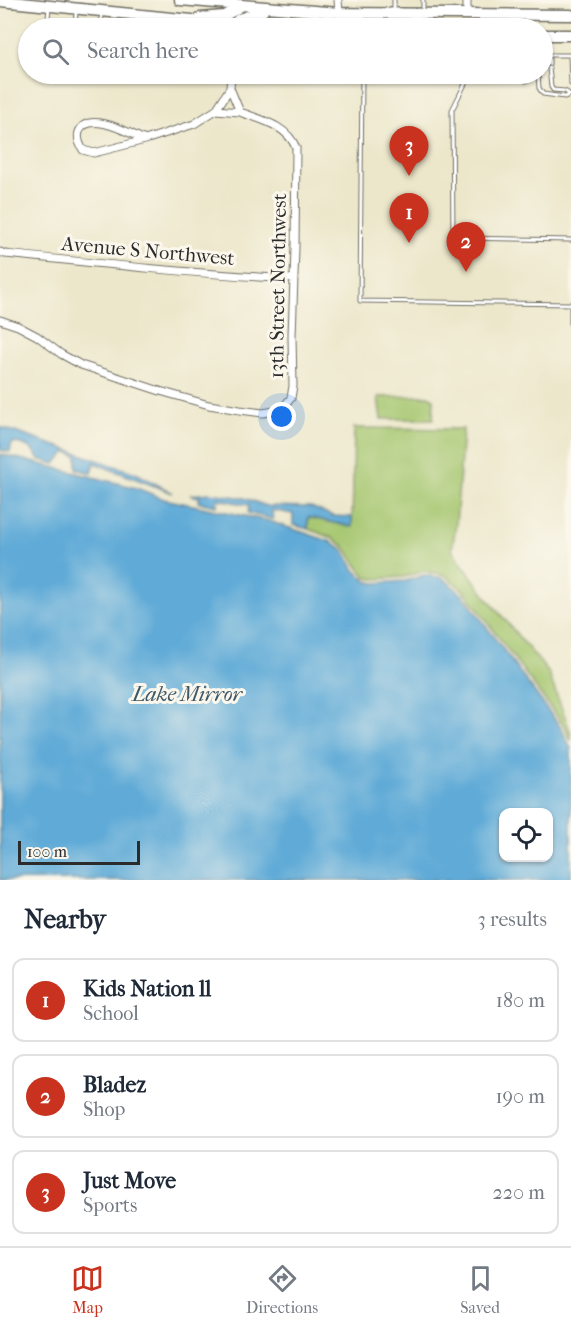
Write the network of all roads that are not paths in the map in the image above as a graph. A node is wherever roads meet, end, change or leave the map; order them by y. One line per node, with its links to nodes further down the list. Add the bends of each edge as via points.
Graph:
1 (180, 0): 7 (main road)
2 (338, 0): 13 (street)
3 (394, 0): 14 (lane)
4 (423, 0): 15 (lane)
5 (467, 0): 16 (street)
6 (0, 1): 9 (main road)
7 (224, 2): 8 (main road)
8 (241, 3): 11 (main road); 23 (main road, via 224,15)
9 (49, 6): 10 (main road); 19 (lane)
10 (77, 9): 12 (main road); 20 (lane)
11 (272, 9): 13 (main road); 24 (main road)
12 (102, 12): 18 (main road); 21 (lane)
13 (339, 13): 14 (main road)
14 (394, 15): 15 (main road)
15 (423, 15): 16 (main road)
16 (468, 15): 17 (main road)
17 (571, 15)
18 (139, 16): 22 (main road)
19 (48, 18)
20 (76, 18)
21 (102, 18)
22 (158, 18)
23 (195, 18)
24 (242, 18)
25 (553, 35): 26 (main road)
26 (571, 35)
27 (553, 55): 33 (lane, via 570,55)
28 (230, 84): 34 (street)
29 (362, 84): 42 (lane, via 360,301)
30 (465, 84): 39 (lane, via 452,110 453,237)
31 (539, 84): 35 (lane, via 543,94)
32 (551, 84): 35 (lane, via 553,90)
33 (571, 84)
34 (230, 88): 36 (street); 37 (street)
35 (570, 94)
36 (216, 110): 37 (street, 13th Street Northwest); 38 (street, via 194,124)
37 (240, 112): 41 (street, 13th Street Northwest, via 282,129 296,148)
38 (145, 140): 38 (street, via 94,153 83,150 78,139 83,127 94,122)
39 (571, 240)
40 (0, 252): 41 (street, Avenue S Northwest, via 118,266)
41 (294, 279): 43 (street, 13th Street Northwest, via 293,391 283,409 269,413 200,403 81,365 37,336)
42 (571, 304): 44 (lane)
43 (0, 320)
44 (571, 323)

